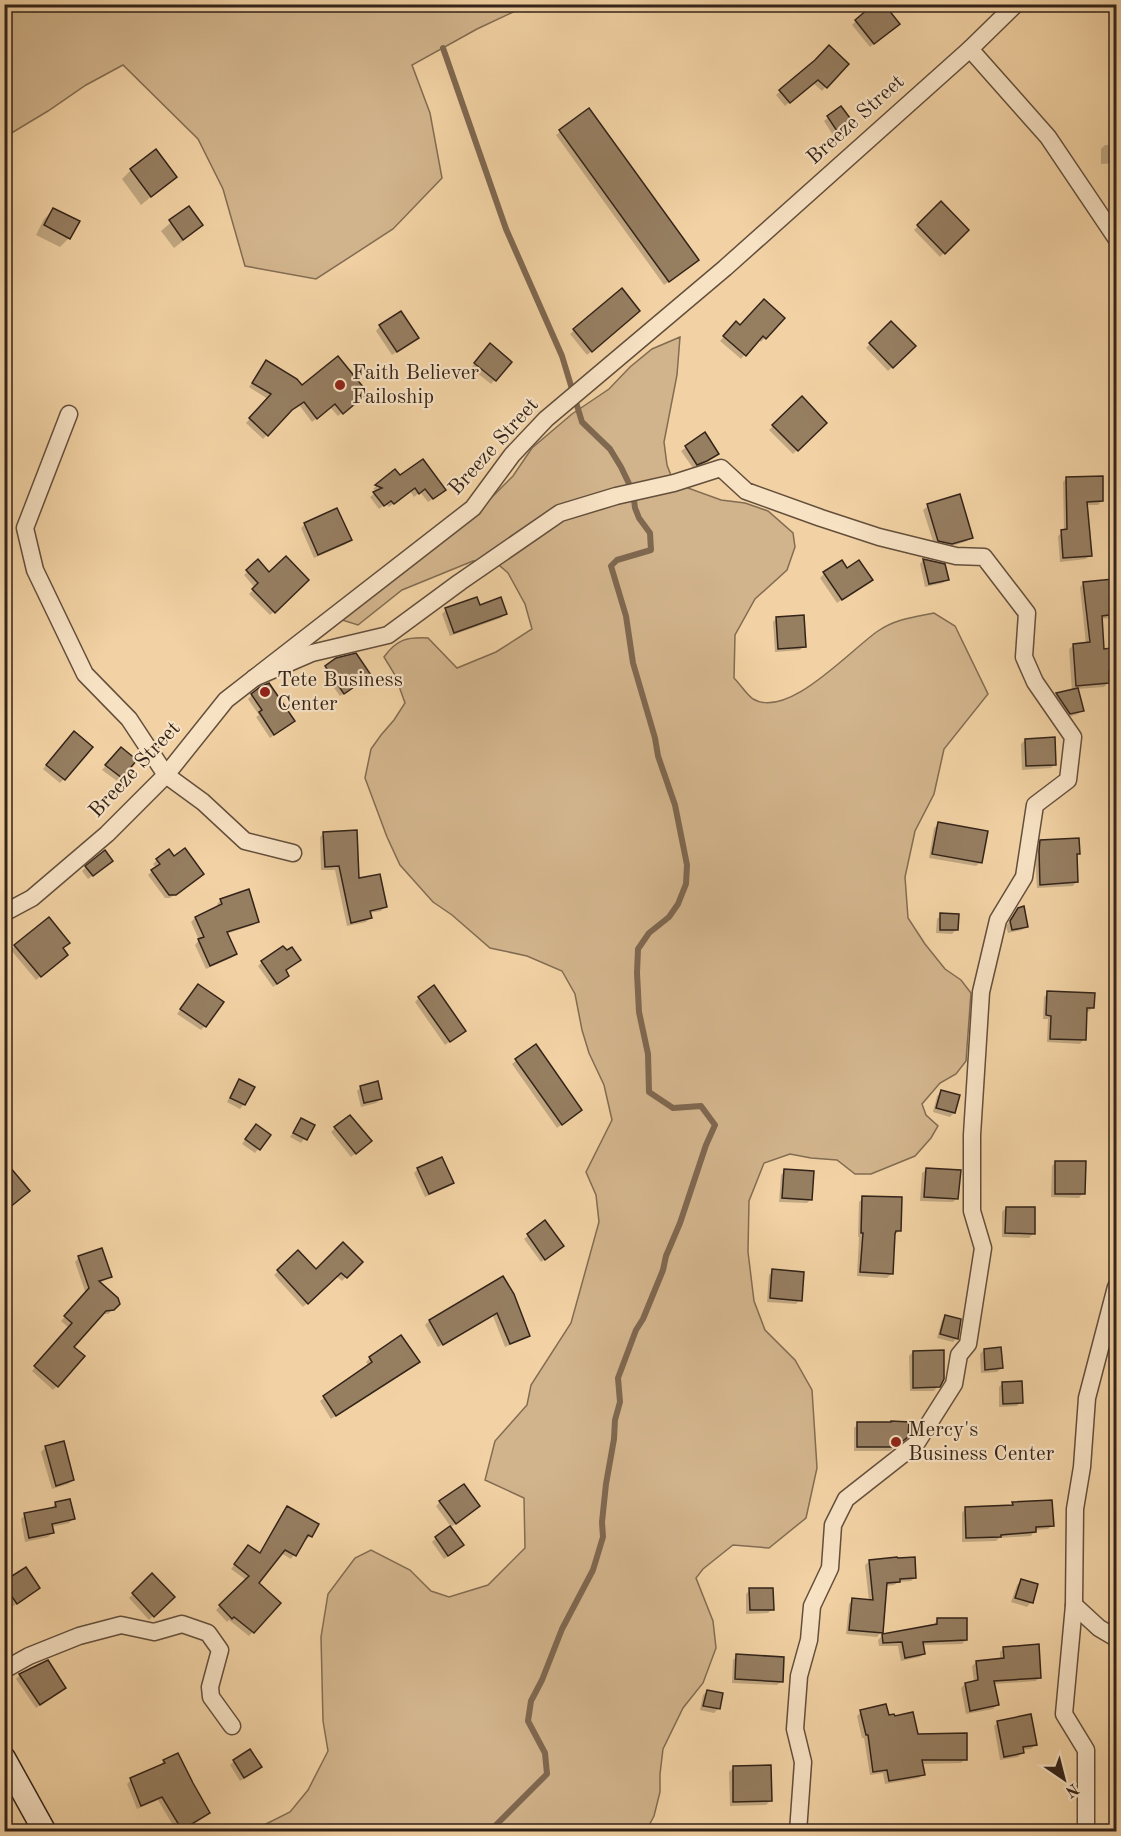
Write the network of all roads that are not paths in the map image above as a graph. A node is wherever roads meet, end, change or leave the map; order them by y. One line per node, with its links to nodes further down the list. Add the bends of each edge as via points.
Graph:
1 (1016, 4): 2 (street, Breeze Street)
2 (970, 49): 3 (street, via 1048,137); 5 (street, Breeze Street, via 726,268 546,419 512,455 473,508)
3 (1116, 238)
4 (69, 414): 6 (street, via 25,528 35,570 86,674 129,719)
5 (254, 678): 6 (street, Breeze Street, via 226,700); 16 (street, via 312,653 388,635 560,513 721,468 746,491 821,518 956,556 984,557 1027,614 1024,657 1035,682 1073,737 1068,780 1035,806 1024,877 999,920 981,992 972,1135 972,1211 983,1248 968,1344 959,1355 954,1384 916,1444 846,1499 833,1525 830,1568 812,1606 809,1640 799,1676 795,1729 803,1762)
6 (166, 775): 7 (street, via 203,802 245,842); 8 (street, Breeze Street, via 32,898)
7 (293, 853)
8 (4, 914)
9 (1116, 1287): 10 (street, via 1087,1398 1075,1509)
10 (1074, 1605): 11 (street); 17 (street, via 1064,1714 1086,1750)
11 (1116, 1638)
12 (4, 1670): 13 (street, via 79,1636 122,1624 154,1632 182,1624 208,1633 220,1650 211,1697)
13 (232, 1726)
14 (4, 1758): 15 (street)
15 (45, 1832)
16 (798, 1832)
17 (1086, 1832)

